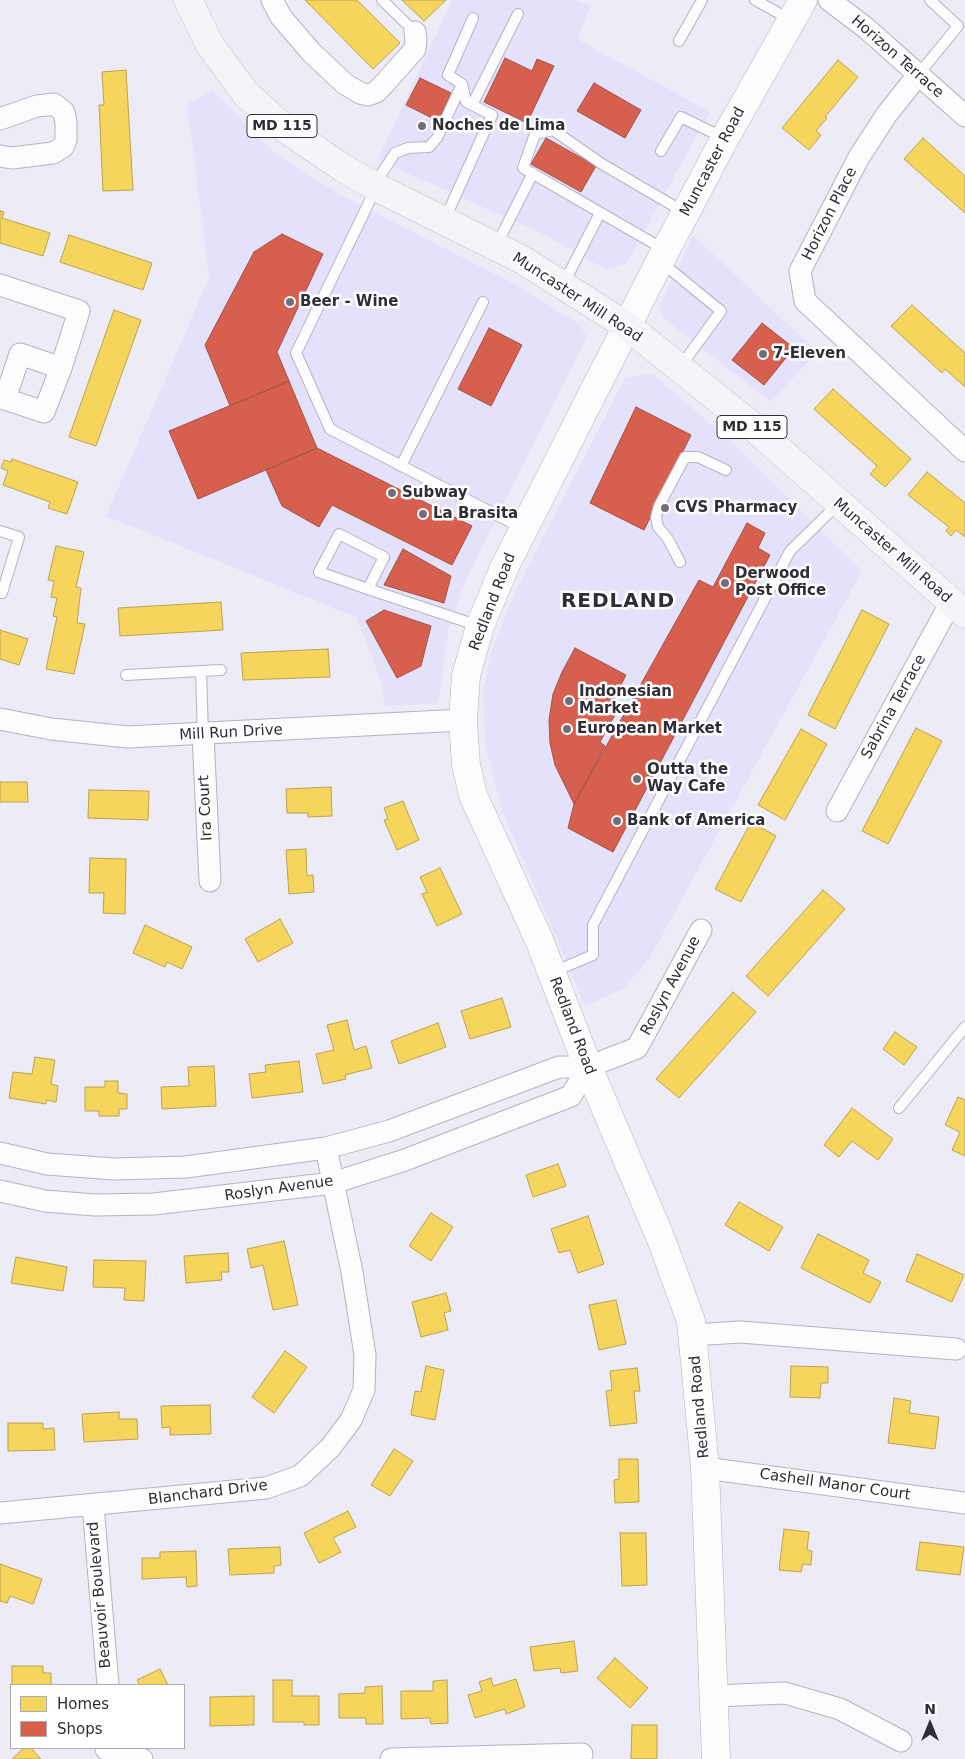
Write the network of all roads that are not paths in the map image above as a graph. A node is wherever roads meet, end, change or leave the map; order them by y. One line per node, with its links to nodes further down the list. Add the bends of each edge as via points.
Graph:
1 (188, 0): 23 (main road, Muncaster Mill Road / MD 115, via 210,45 246,94 284,128)
2 (272, 0): 12 (street, via 311,52 360,94 376,92 415,50)
3 (382, 0): 12 (lane)
4 (702, 0): 13 (lane)
5 (755, 0): 8 (lane)
6 (829, 0): 14 (street, Horizon Terrace)
7 (930, 0): 11 (lane)
8 (797, 10): 19 (main road, Muncaster Road)
9 (518, 14): 16 (lane)
10 (473, 18): 15 (lane, via 448,74)
11 (961, 29): 14 (lane)
12 (415, 32)
13 (679, 41)
14 (918, 75): 17 (street, Horizon Terrace); 35 (street, Horizon Place, via 859,157 800,271 804,301)
15 (462, 84): 16 (lane, via 466,102); 23 (lane, via 437,138 428,147 408,148 395,153)
16 (472, 105): 26 (lane, via 492,115)
17 (965, 116)
18 (0, 119): 21 (street, via 37,106 54,104 64,112 66,122 66,140 63,147 53,153 12,158)
19 (725, 138): 20 (lane, via 681,117); 25 (main road, Muncaster Road)
20 (661, 151)
21 (0, 156)
22 (532, 173): 24 (lane); 25 (lane, via 523,168 536,134 553,130 602,164); 27 (lane)
23 (375, 186): 26 (main road, Muncaster Mill Road / MD 115); 36 (lane, via 296,353 330,429)
24 (600, 213): 28 (lane); 30 (lane)
25 (686, 213): 28 (main road, Muncaster Road)
26 (444, 221): 27 (main road, Muncaster Mill Road / MD 115)
27 (496, 247): 30 (main road, Muncaster Mill Road / MD 115)
28 (663, 256): 32 (main road, Muncaster Road); 34 (lane, via 722,311)
29 (0, 285): 33 (street, via 79,311)
30 (562, 286): 32 (main road, Muncaster Mill Road / MD 115)
31 (483, 302): 36 (lane)
32 (627, 326): 34 (main road, Muncaster Mill Road / MD 115); 39 (main road, Redland Road)
33 (61, 368)
34 (679, 368): 38 (main road, Muncaster Mill Road / MD 115, via 752,426)
35 (965, 451)
36 (401, 466): 39 (lane)
37 (726, 470): 41 (lane, via 698,457 685,456 659,506 658,527)
38 (839, 504): 44 (main road, Muncaster Mill Road / MD 115); 55 (lane, via 790,551 593,925 593,956)
39 (523, 529): 45 (main road, Redland Road)
40 (0, 531): 43 (lane, via 19,537)
41 (680, 562)
42 (368, 589): 42 (lane, via 319,572 339,534 384,557); 45 (lane)
43 (0, 593)
44 (958, 608): 52 (street, Sabrina Terrace)
45 (480, 626): 50 (main road, Redland Road, via 466,676)
46 (221, 670): 47 (lane)
47 (201, 671): 48 (lane); 51 (lane)
48 (126, 675)
49 (0, 719): 51 (street, Mill Run Drive, via 88,734 128,737)
50 (463, 720): 51 (street, Mill Run Drive); 55 (main road, Redland Road, via 466,765 473,795)
51 (203, 735): 53 (street, Ira Court)
52 (837, 811)
53 (210, 881)
54 (701, 930): 57 (street, Roslyn Avenue, via 637,1048)
55 (552, 973): 57 (main road, Redland Road)
56 (965, 1027): 58 (lane)
57 (588, 1067): 59 (street, Roslyn Avenue, via 559,1067 388,1131); 61 (street, Roslyn Avenue, via 571,1096 405,1160); 63 (main road, Redland Road, via 662,1239 692,1321)
58 (898, 1108)
59 (326, 1148): 60 (street, Roslyn Avenue, via 186,1167 114,1169 47,1164); 61 (street, Blanchard Drive)
60 (0, 1153)
61 (333, 1183): 62 (street, Roslyn Avenue, via 154,1204 95,1205 45,1201); 67 (street, Blanchard Drive, via 365,1355 364,1390 351,1420 330,1448 300,1476 266,1488)
62 (0, 1191)
63 (693, 1335): 64 (street, via 740,1332); 65 (main road, Redland Road)
64 (956, 1348)
65 (705, 1468): 66 (street, Cashell Manor Court); 70 (main road, Redland Road)
66 (965, 1503)
67 (93, 1505): 68 (street, Blanchard Drive); 69 (street, Beauvoir Boulevard)
68 (0, 1513)
69 (108, 1684)
70 (714, 1696): 71 (street, via 785,1694 840,1709); 76 (main road, Redland Road)
71 (901, 1741)
72 (104, 1752): 74 (street)
73 (582, 1754): 75 (street)
74 (142, 1759)
75 (391, 1759)
76 (716, 1759)

